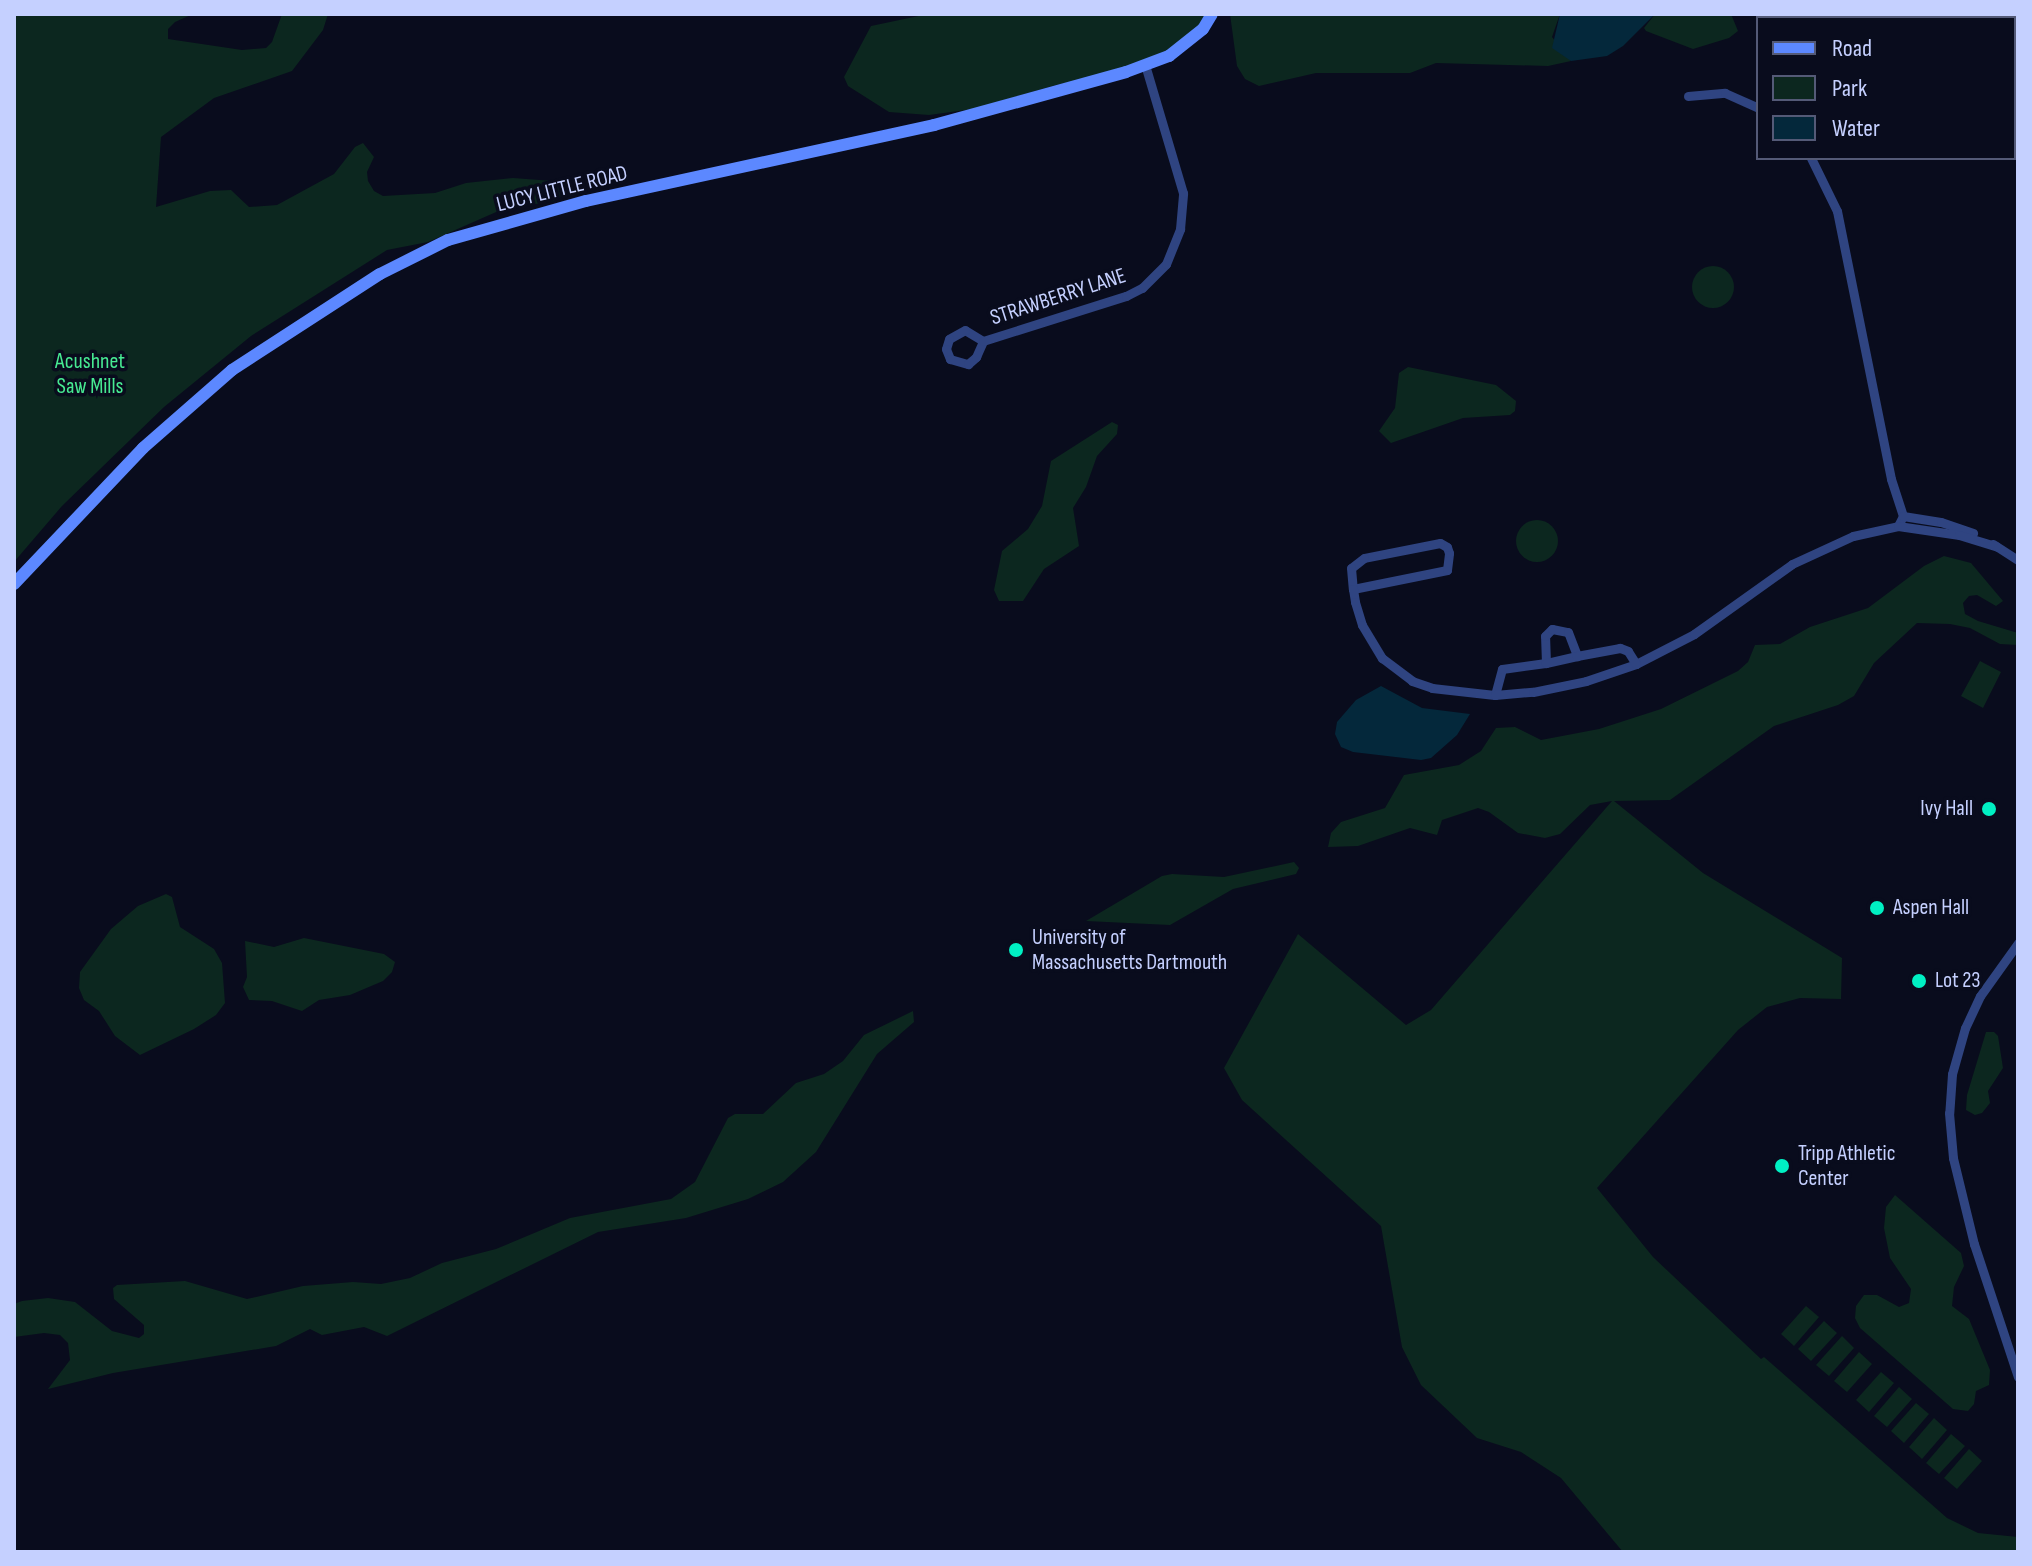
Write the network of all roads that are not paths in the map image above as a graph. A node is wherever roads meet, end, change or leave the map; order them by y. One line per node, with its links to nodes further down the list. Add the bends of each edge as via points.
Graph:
1 (1212, 14): 2 (street, LUCY LITTLE ROAD, via 1203,29 1169,56)
2 (1145, 65): 6 (street, STRAWBERRY LANE, via 1183,193 1180,229 1166,264 1126,296); 11 (street, LUCY LITTLE ROAD, via 934,125 586,201 448,240 380,274 232,370 134,457)
3 (1688, 96): 4 (street, via 1725,93)
4 (1756, 107)
5 (1812, 160): 7 (street, via 1837,211)
6 (983, 341)
7 (1903, 516): 8 (street); 9 (street, via 1962,529)
8 (1898, 526): 9 (street); 15 (street, via 1814,551 1694,634)
9 (1996, 546): 10 (street)
10 (2018, 560)
11 (14, 584)
12 (1353, 589): 12 (street, via 1439,574 1450,564 1447,547 1430,544 1364,558 1351,568); 16 (street, via 1370,643 1396,670 1432,688)
13 (1577, 656): 14 (street); 14 (street, via 1568,632 1552,629 1545,636); 15 (street, via 1620,648)
14 (1546, 663): 16 (street, via 1502,669)
15 (1636, 664): 16 (street, via 1586,681)
16 (1495, 695)
17 (2018, 943): 18 (street, via 1980,996 1965,1028 1952,1074 1949,1113 1953,1158 1974,1244)
18 (2018, 1377)

